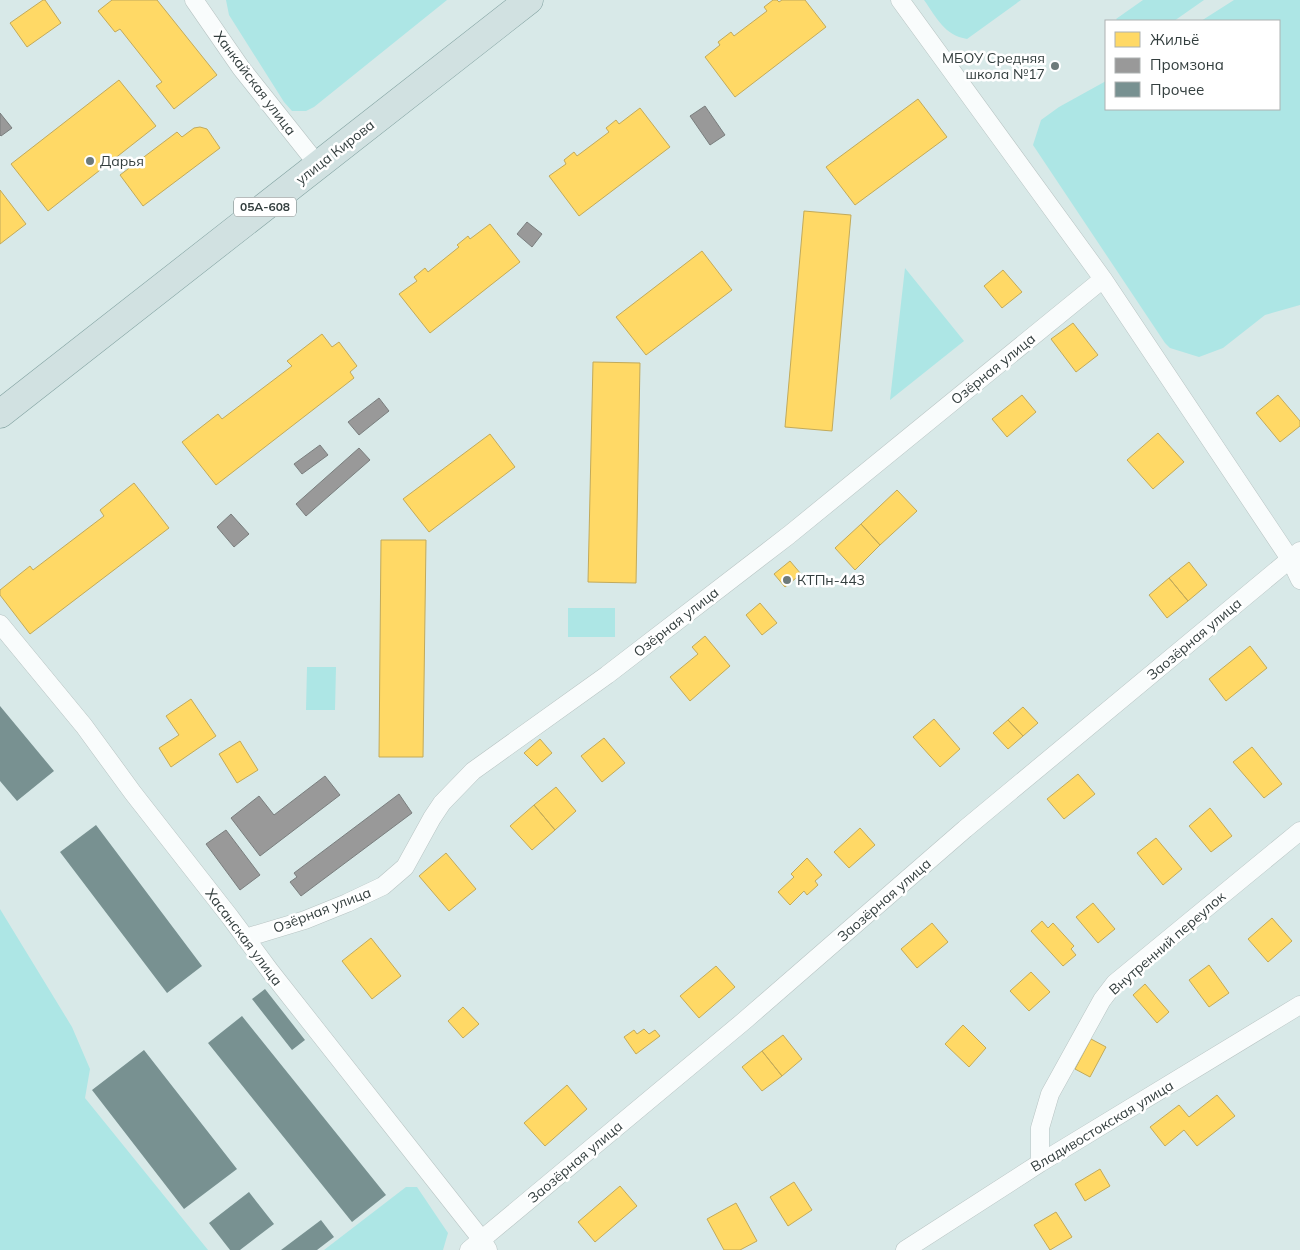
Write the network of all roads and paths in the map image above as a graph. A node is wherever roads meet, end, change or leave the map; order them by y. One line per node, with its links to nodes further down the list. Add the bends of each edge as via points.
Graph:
1 (194, 0): 4 (street, Ханкайская улица, via 241,68)
2 (529, 0): 4 (main road, улица Кирова / 05А-608)
3 (900, 0): 5 (street)
4 (318, 165): 6 (main road, улица Кирова / 05А-608)
5 (1103, 280): 7 (street); 11 (street, Озёрная улица, via 789,535 607,675 473,771 442,802 405,867 383,886 305,920)
6 (0, 414)
7 (1295, 555): 8 (street); 14 (street, Заозёрная улица, via 965,829)
8 (1300, 580)
9 (0, 624): 11 (street, Хасанская улица, via 84,726)
10 (1300, 831): 13 (street, Внутренний переулок, via 1115,983 1102,1000 1050,1094 1040,1128)
11 (245, 938): 14 (street, Хасанская улица)
12 (1300, 1005): 13 (street, Владивостокская улица)
13 (1040, 1163): 15 (street, Владивостокская улица)
14 (480, 1247)
15 (905, 1250)

